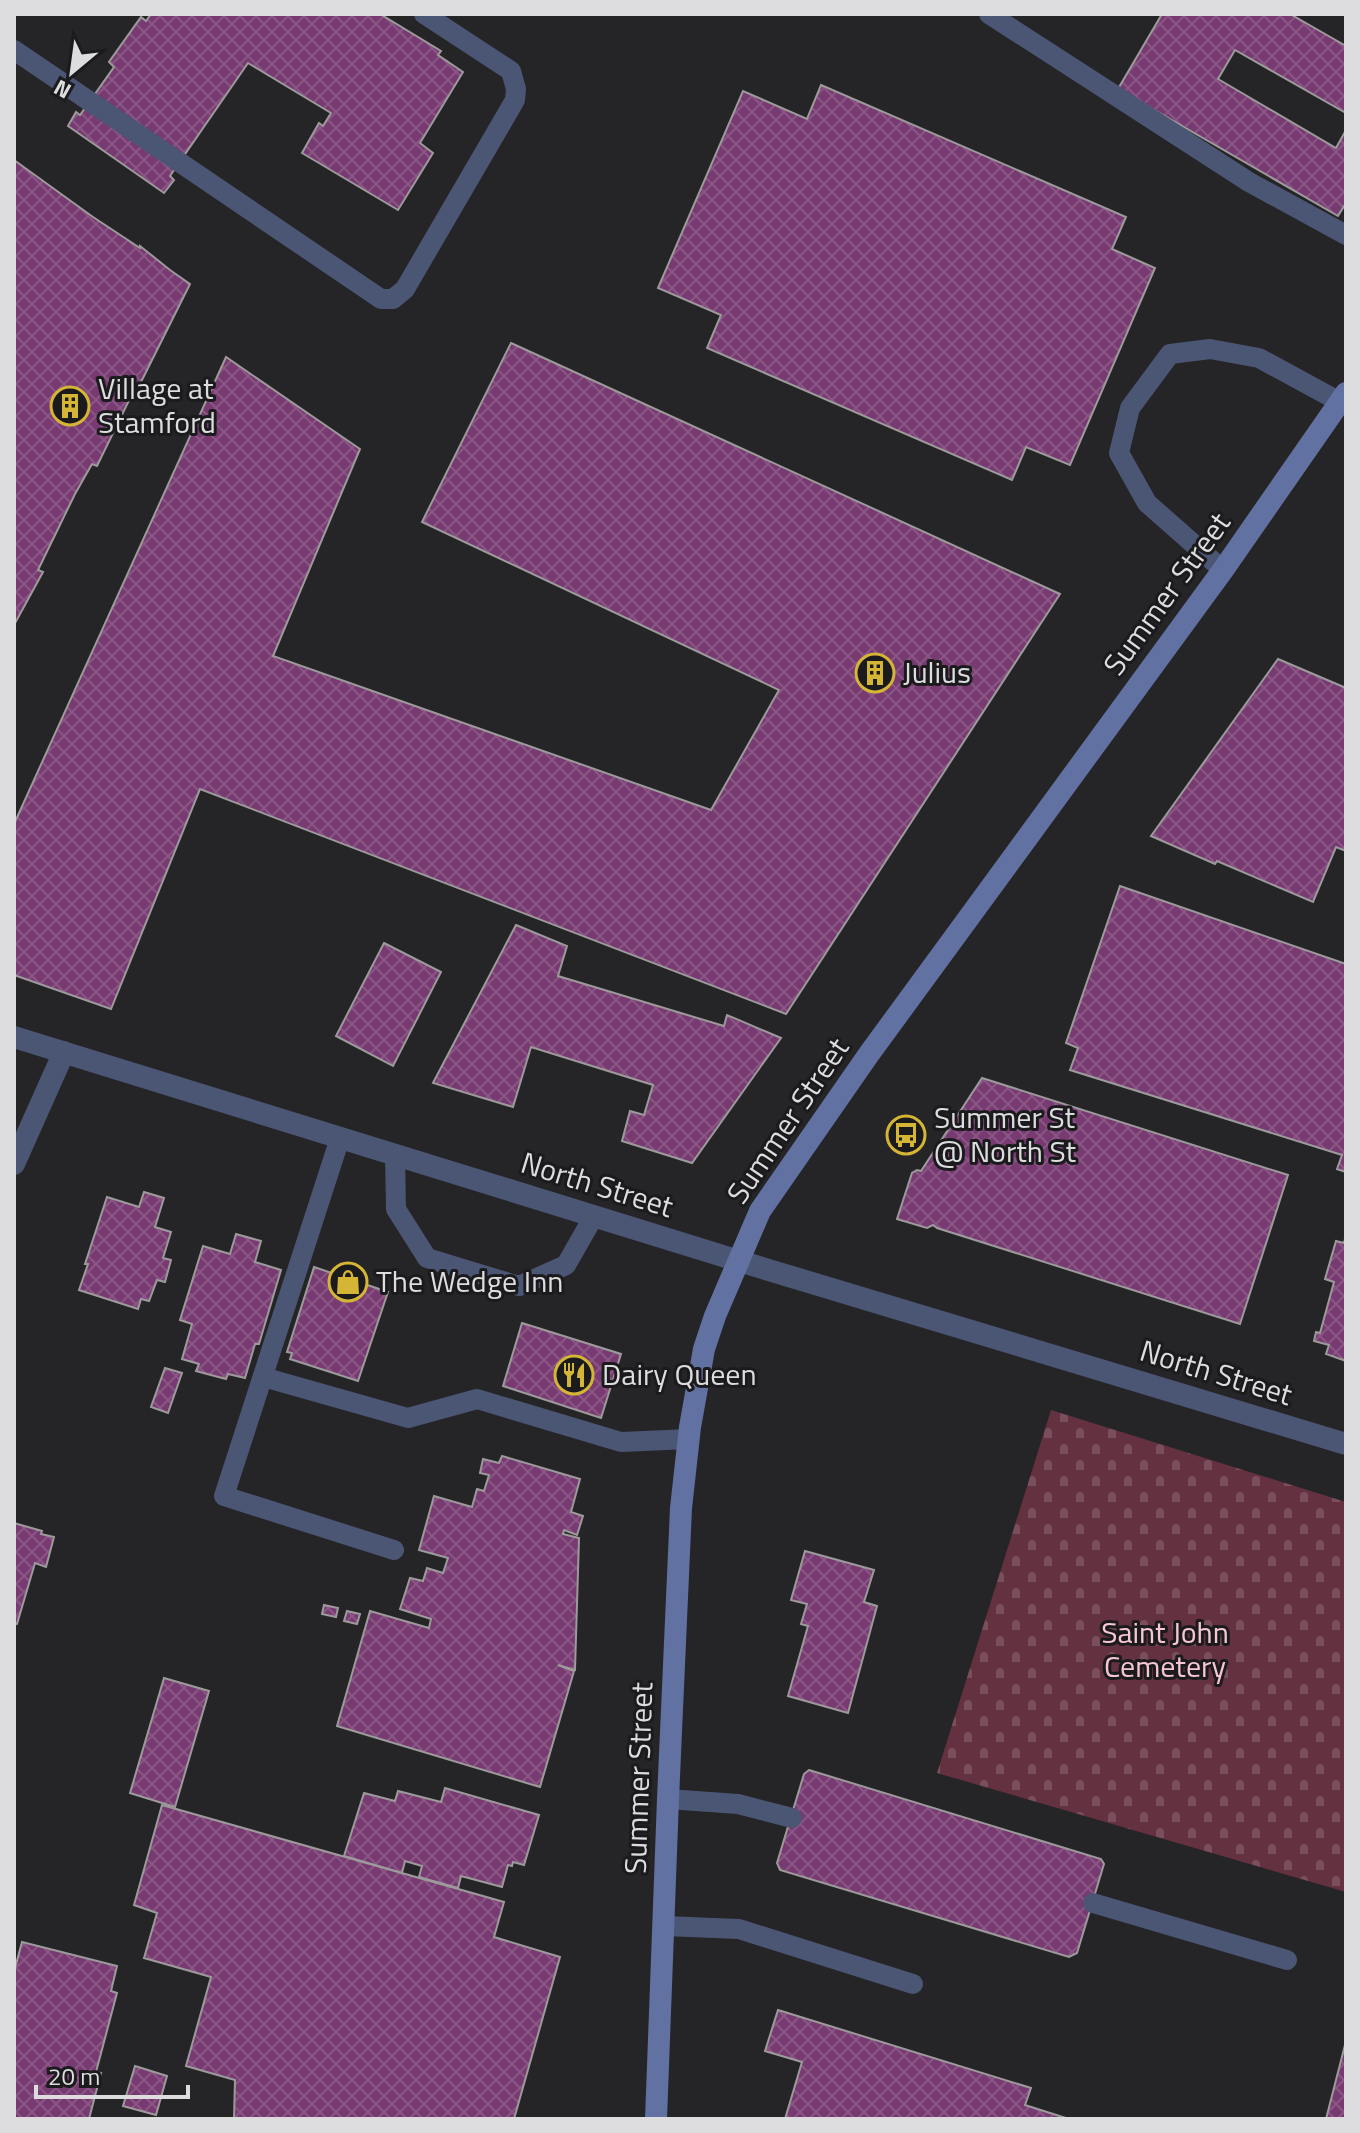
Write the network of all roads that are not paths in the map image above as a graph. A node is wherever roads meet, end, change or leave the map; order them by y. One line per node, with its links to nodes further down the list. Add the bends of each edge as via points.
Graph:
1 (424, 14): 3 (lane, via 511,71 515,100 405,289 393,299 381,299)
2 (989, 14): 4 (lane, via 1249,182)
3 (14, 50)
4 (1346, 235)
5 (1343, 398): 6 (main road, Summer Street); 6 (lane, via 1259,358 1210,349 1170,354 1130,408 1119,453 1147,503)
6 (1223, 570): 13 (main road, Summer Street, via 869,1054 760,1211)
7 (14, 1037): 8 (street, North Street)
8 (64, 1052): 9 (street, North Street); 11 (street)
9 (340, 1138): 10 (street, North Street); 14 (lane)
10 (395, 1155): 12 (street, North Street); 12 (lane, via 396,1209 427,1258 519,1286 566,1265)
11 (14, 1164)
12 (594, 1216): 13 (street, North Street)
13 (739, 1261): 15 (main road, Summer Street, via 704,1349); 16 (street, North Street)
14 (263, 1377): 15 (lane, via 408,1418 477,1399 621,1442); 17 (lane, via 224,1496)
15 (689, 1439): 18 (main road, Summer Street)
16 (1346, 1444)
17 (394, 1550)
18 (668, 1799): 19 (lane, via 738,1804); 21 (main road, Summer Street)
19 (792, 1818)
20 (1093, 1903): 22 (lane)
21 (664, 1926): 23 (lane, via 739,1929); 24 (main road, Summer Street)
22 (1287, 1960)
23 (913, 1984)
24 (656, 2119)

